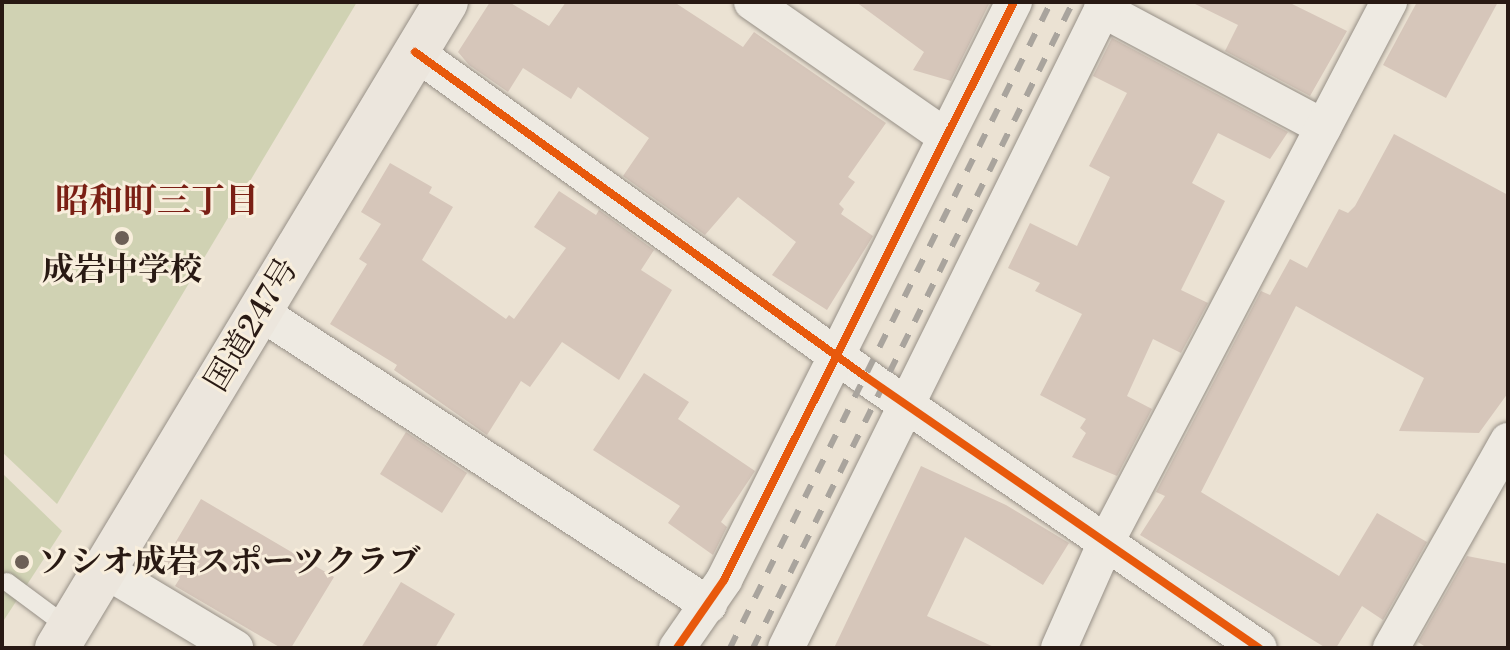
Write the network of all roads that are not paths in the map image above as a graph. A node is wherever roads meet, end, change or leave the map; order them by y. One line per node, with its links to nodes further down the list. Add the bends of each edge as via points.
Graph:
1 (446, 2): 6 (highway, 国道247号)
2 (752, 2): 8 (street)
3 (1014, 2): 8 (street)
4 (1389, 2): 7 (street)
5 (1104, 6): 7 (street); 11 (street)
6 (415, 52): 9 (highway, 国道247号); 10 (street)
7 (1323, 127): 13 (street)
8 (946, 137): 10 (street)
9 (260, 312): 14 (highway, 国道247号); 16 (street)
10 (835, 354): 11 (street); 16 (street)
11 (905, 401): 13 (street); 20 (street)
12 (1508, 441): 23 (street)
13 (1106, 542): 21 (street); 22 (street)
14 (105, 570): 17 (highway, 国道247号); 18 (street)
15 (7, 582): 17 (lane)
16 (709, 605): 19 (street)
17 (63, 638)
18 (235, 648)
19 (677, 648)
20 (786, 648)
21 (1059, 648)
22 (1259, 648)
23 (1391, 648)

